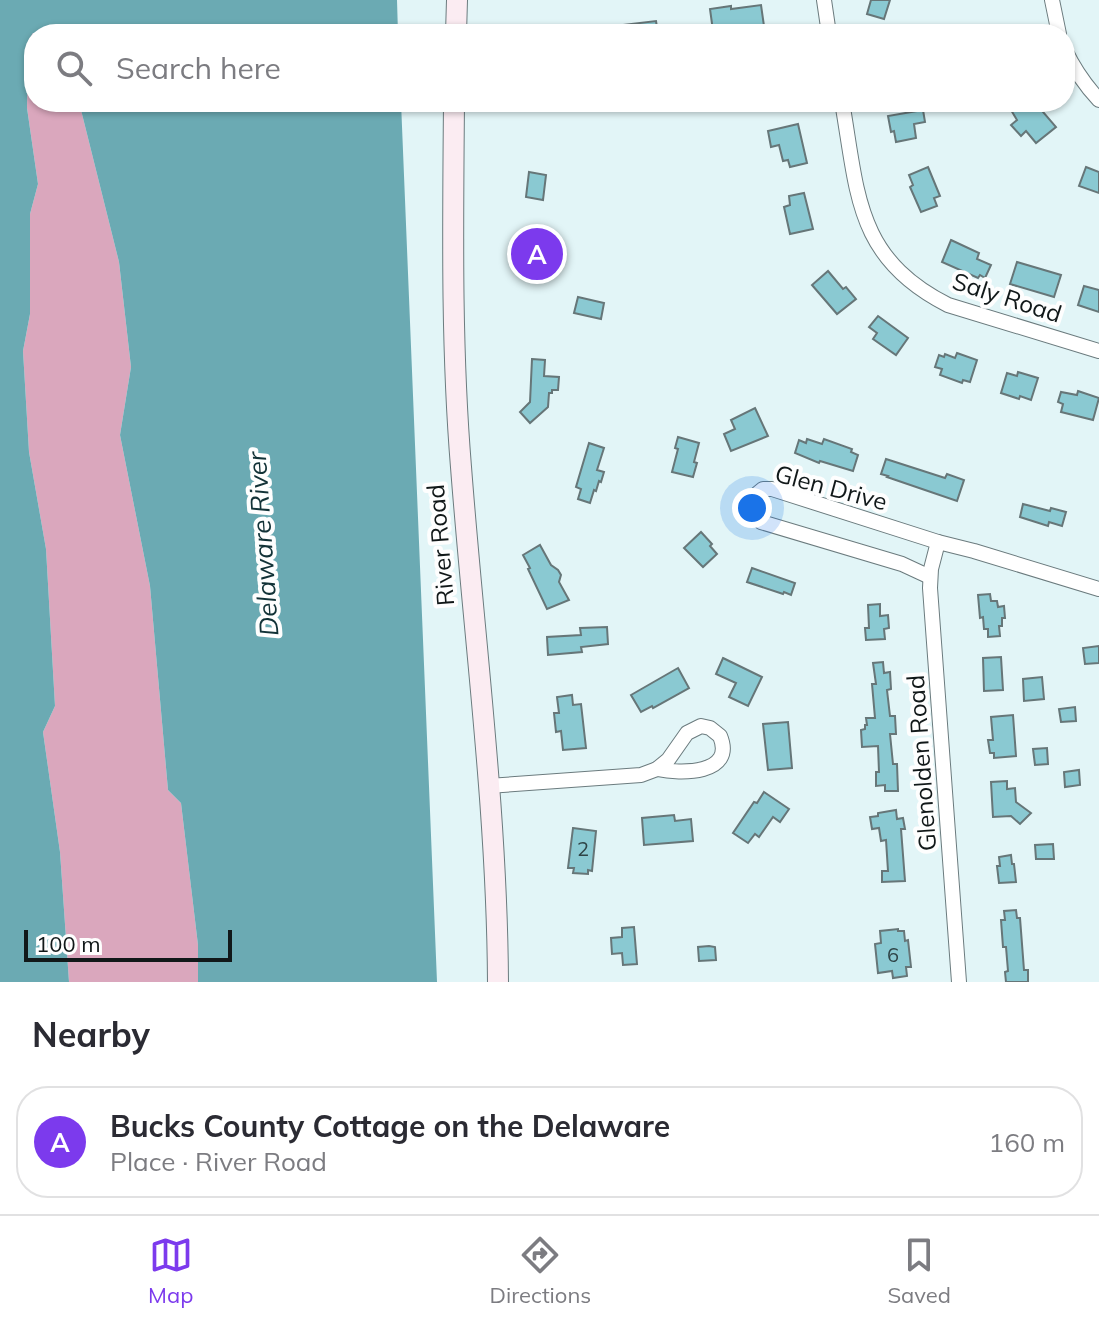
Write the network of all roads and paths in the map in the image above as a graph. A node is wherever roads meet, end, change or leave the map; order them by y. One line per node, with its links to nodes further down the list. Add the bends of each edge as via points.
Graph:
1 (457, 0): 4 (main road)
2 (824, 0): 5 (street)
3 (1052, 0): 6 (street)
4 (456, 24)
5 (828, 24)
6 (1057, 24)
7 (1075, 70): 8 (street)
8 (1099, 100)
9 (454, 112): 16 (main road, River Road, via 460,463)
10 (844, 112): 11 (street, Saly Road, via 869,228 879,248 910,282 948,305)
11 (1099, 351)
12 (938, 542): 13 (street, Glenolden Road); 13 (street, Glen Drive, via 772,489 757,492 750,503 756,517 769,526); 14 (street, Glen Drive)
13 (930, 577): 18 (street, Glenolden Road)
14 (1099, 589)
15 (657, 769): 16 (street, via 641,775)
16 (488, 786): 17 (main road, River Road)
17 (498, 982)
18 (959, 982)

